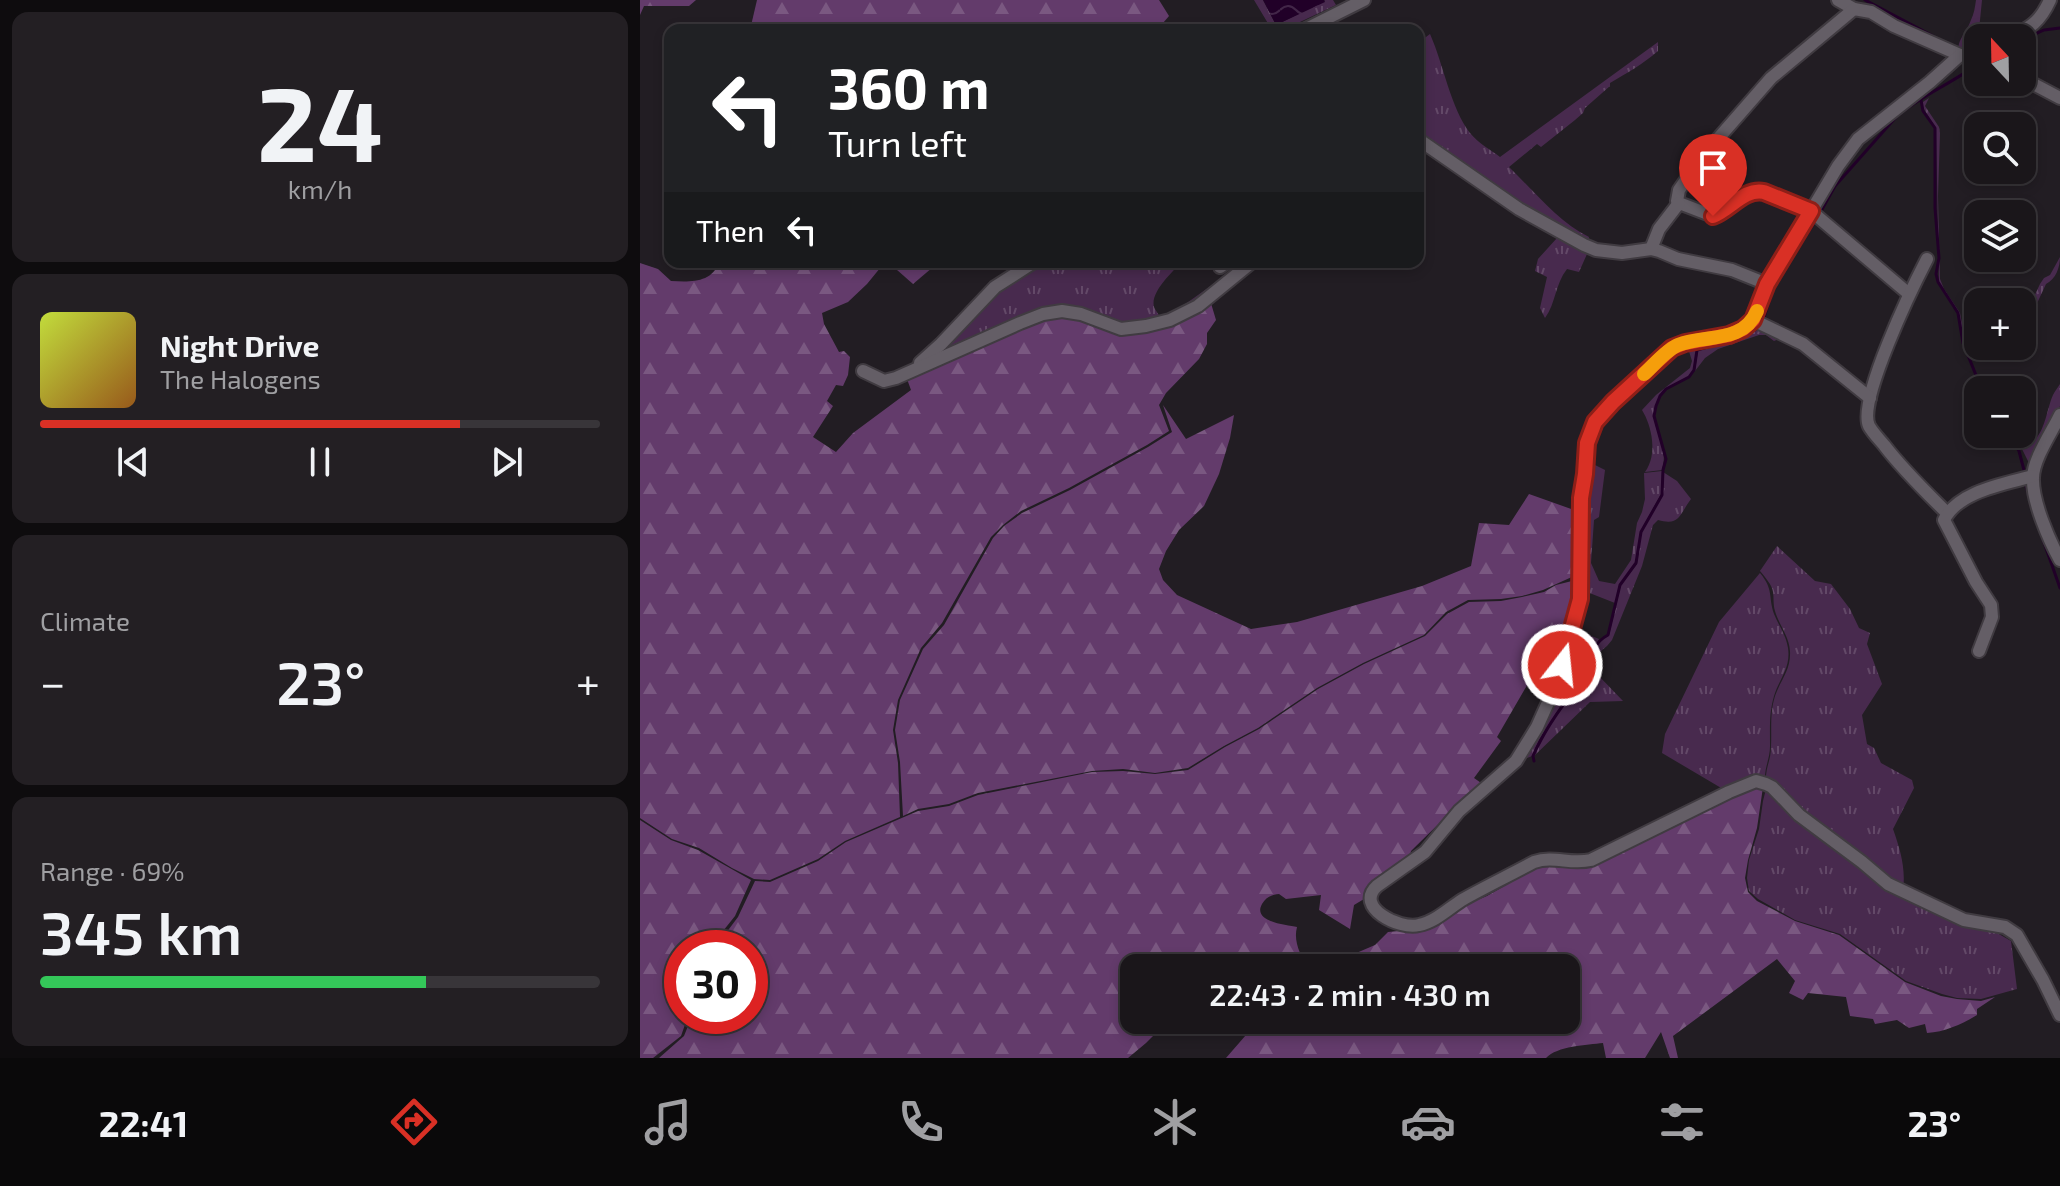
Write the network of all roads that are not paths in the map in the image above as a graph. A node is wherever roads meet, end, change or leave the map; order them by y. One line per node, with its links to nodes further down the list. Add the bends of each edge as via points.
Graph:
1 (1364, 0): 5 (street)
2 (1838, 0): 4 (street)
3 (2050, 0): 6 (street)
4 (1854, 9): 7 (street); 12 (street, via 1771,78 1702,157 1679,190)
5 (1316, 24)
6 (2035, 24)
7 (1964, 52)
8 (1964, 60): 13 (street, via 1858,139)
9 (2036, 85): 10 (street)
10 (2060, 98)
11 (1424, 143): 14 (street, via 1574,241 1622,253)
12 (1679, 203): 13 (street, via 1713,216 1756,190); 14 (street)
13 (1811, 211): 18 (street); 19 (street)
14 (1651, 249): 18 (street)
15 (1927, 259): 19 (street)
16 (1025, 268): 22 (street, via 995,287 934,351)
17 (1245, 268): 22 (street, via 1198,306 1170,320 1121,329 1081,314 1043,314)
18 (1767, 284): 20 (street)
19 (1909, 294): 23 (street)
20 (1753, 320): 23 (street, via 1803,344); 29 (street, via 1729,335 1672,348 1595,422 1587,443 1581,498 1580,599 1548,706 1516,761 1459,811 1425,852 1374,889 1371,903 1405,925 1428,922 1534,862 1591,860 1761,781 1888,884 1964,920 2011,929)
21 (863, 371): 22 (street, via 884,381)
22 (896, 378)
23 (1870, 398): 26 (street, via 1870,427)
24 (2060, 415): 25 (street)
25 (2033, 476): 26 (street, via 1988,487); 27 (street, via 2042,520)
26 (1947, 513): 28 (street, via 1944,520 1991,605)
27 (2060, 560)
28 (1979, 651)
29 (2060, 1015)

